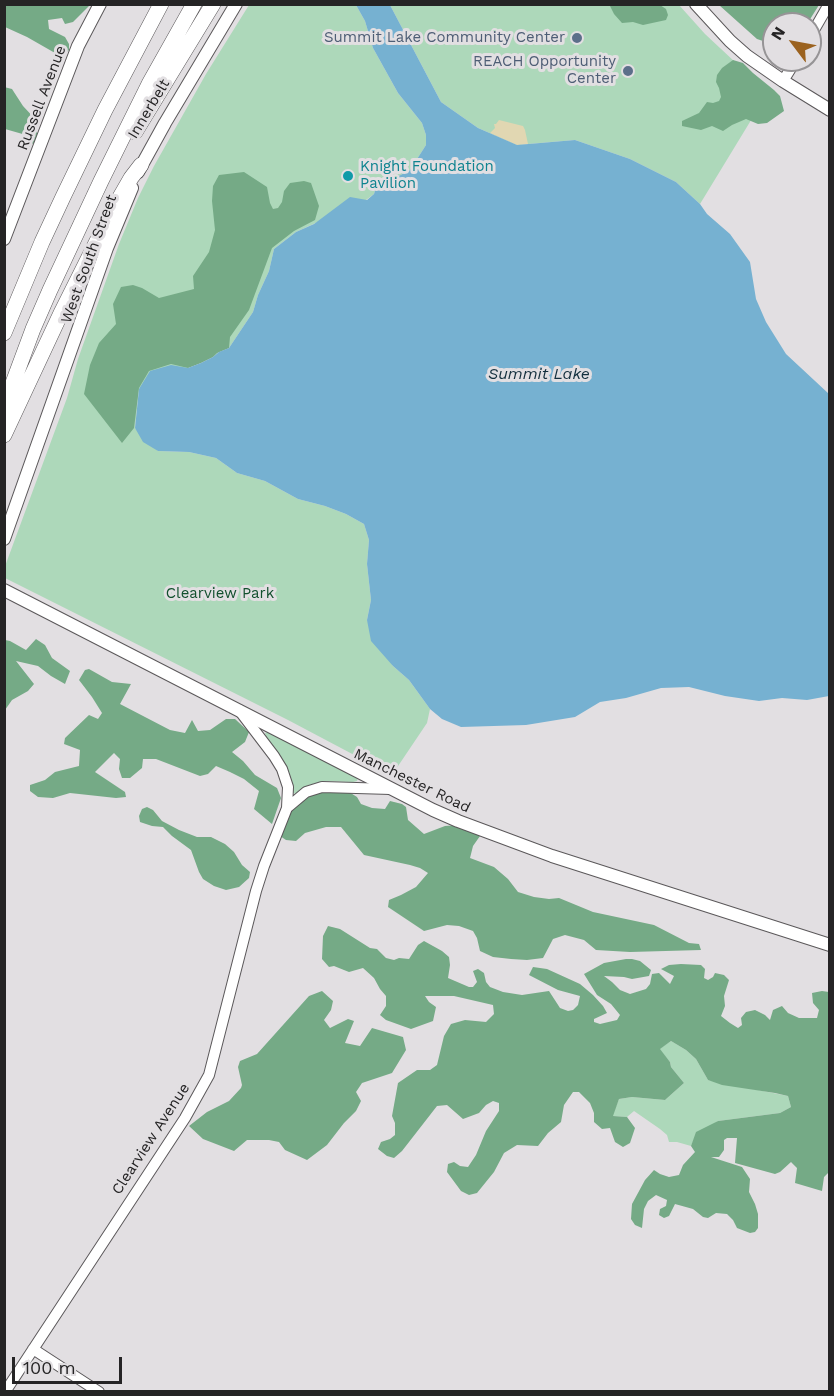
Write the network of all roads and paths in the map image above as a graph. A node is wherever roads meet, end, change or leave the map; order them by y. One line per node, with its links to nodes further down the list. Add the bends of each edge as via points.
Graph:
1 (100, 4): 12 (main road, Russell Avenue, via 75,54)
2 (161, 4): 13 (highway, via 63,197)
3 (194, 4): 11 (highway, via 149,84)
4 (213, 4): 11 (highway, Innerbelt)
5 (236, 4): 10 (main road, West South Street)
6 (696, 4): 8 (main road, via 747,56)
7 (789, 72): 8 (street)
8 (783, 81): 9 (main road)
9 (830, 110)
10 (141, 165): 15 (highway, via 112,211); 16 (main road, West South Street)
11 (86, 214): 14 (highway)
12 (4, 239)
13 (4, 333)
14 (4, 406)
15 (4, 435)
16 (4, 539)
17 (4, 590): 18 (main road, Manchester Road)
18 (238, 710): 19 (main road, Manchester Road); 20 (street, Clearview Avenue, via 282,769 288,787)
19 (393, 789): 20 (street, via 322,787 306,792); 21 (main road, Manchester Road, via 444,815 535,851)
20 (287, 808): 22 (street, Clearview Avenue, via 256,891 209,1075 185,1118)
21 (830, 945)
22 (33, 1349): 23 (street, Clearview Avenue); 24 (street)
23 (5, 1392)
24 (99, 1392)

